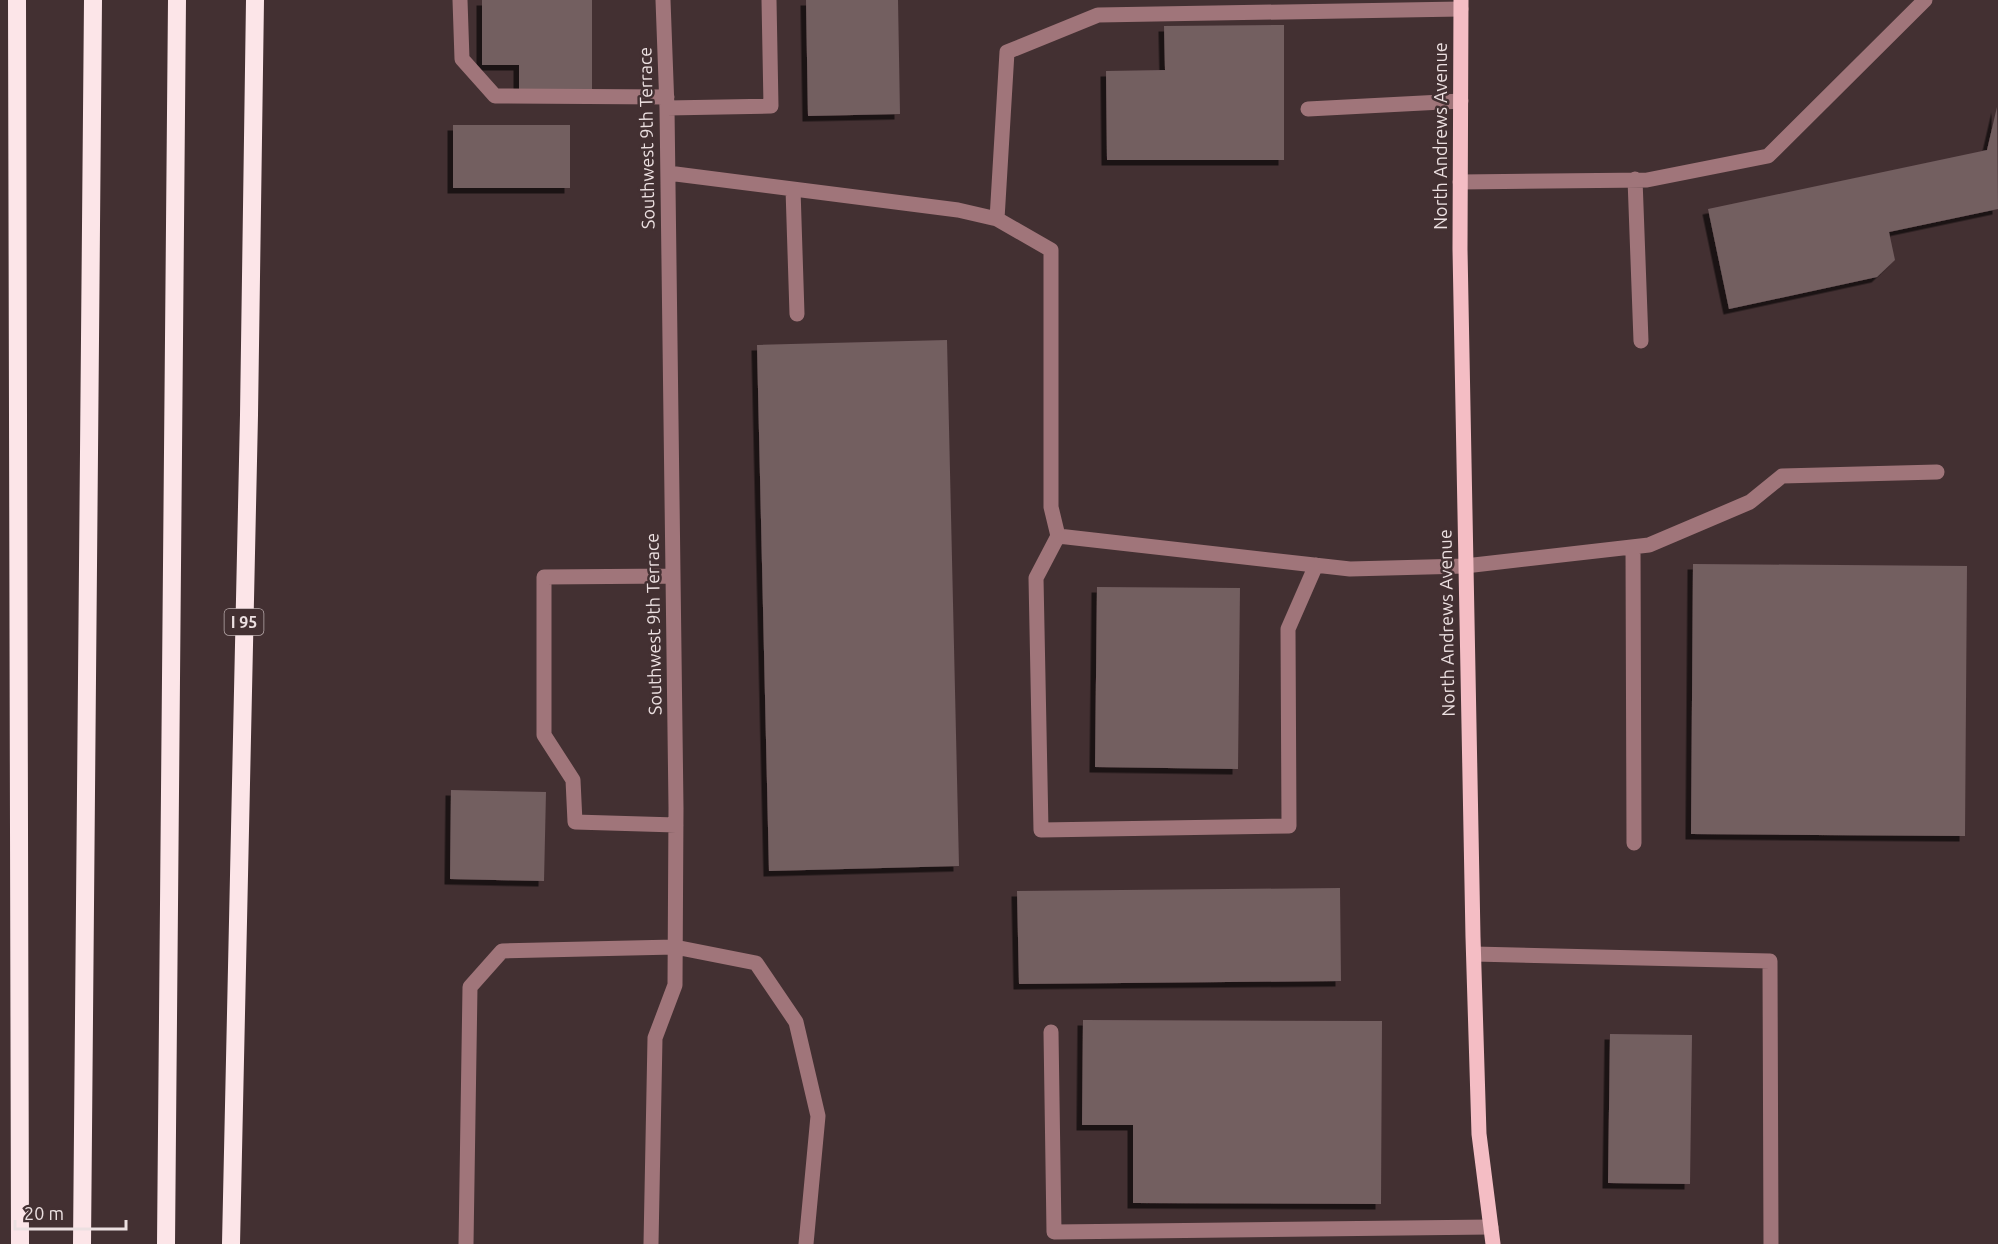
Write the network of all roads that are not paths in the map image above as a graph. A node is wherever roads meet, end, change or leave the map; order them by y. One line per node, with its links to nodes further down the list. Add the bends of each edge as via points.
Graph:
1 (17, 0): 32 (highway)
2 (93, 0): 33 (highway)
3 (177, 0): 34 (highway)
4 (255, 0): 35 (highway, I 95)
5 (460, 0): 11 (lane, via 462,59 495,96)
6 (663, 0): 11 (lane, Southwest 9th Terrace)
7 (769, 0): 11 (lane, via 771,106)
8 (1925, 0): 14 (lane, via 1768,156 1647,180)
9 (1461, 5): 10 (main road, North Andrews Avenue); 17 (lane, via 1098,15 1007,52)
10 (1461, 101): 12 (lane); 15 (main road, North Andrews Avenue)
11 (667, 102): 13 (lane, Southwest 9th Terrace)
12 (1308, 109)
13 (668, 173): 16 (lane); 25 (lane, Southwest 9th Terrace)
14 (1635, 179): 15 (lane); 19 (lane)
15 (1460, 182): 24 (main road, North Andrews Avenue)
16 (793, 189): 17 (lane, via 958,210); 18 (lane)
17 (997, 219): 21 (lane, via 1051,250 1051,507)
18 (797, 314)
19 (1641, 341)
20 (1937, 472): 22 (lane, via 1782,476 1750,502 1649,545)
21 (1058, 536): 23 (lane); 23 (lane, via 1036,578 1041,830 1289,826 1288,629)
22 (1633, 548): 24 (lane); 27 (lane)
23 (1316, 565): 24 (lane, via 1350,569)
24 (1465, 566): 29 (main road, North Andrews Avenue)
25 (673, 576): 26 (lane, Southwest 9th Terrace); 26 (lane, via 544,577 544,735 573,780 575,822)
26 (676, 825): 28 (lane, Southwest 9th Terrace)
27 (1634, 843)
28 (675, 947): 36 (lane, via 502,951 470,987); 37 (lane, Southwest 9th Terrace, via 675,985 654,1038); 38 (lane, via 756,963 796,1022 818,1116)
29 (1474, 954): 31 (main road, North Andrews Avenue, via 1479,1134); 40 (lane, via 1770,961)
30 (1051, 1032): 31 (lane, via 1054,1232)
31 (1491, 1227): 39 (main road, North Andrews Avenue)
32 (20, 1244)
33 (82, 1244)
34 (166, 1244)
35 (231, 1244)
36 (465, 1244)
37 (651, 1244)
38 (806, 1244)
39 (1493, 1244)
40 (1771, 1244)

